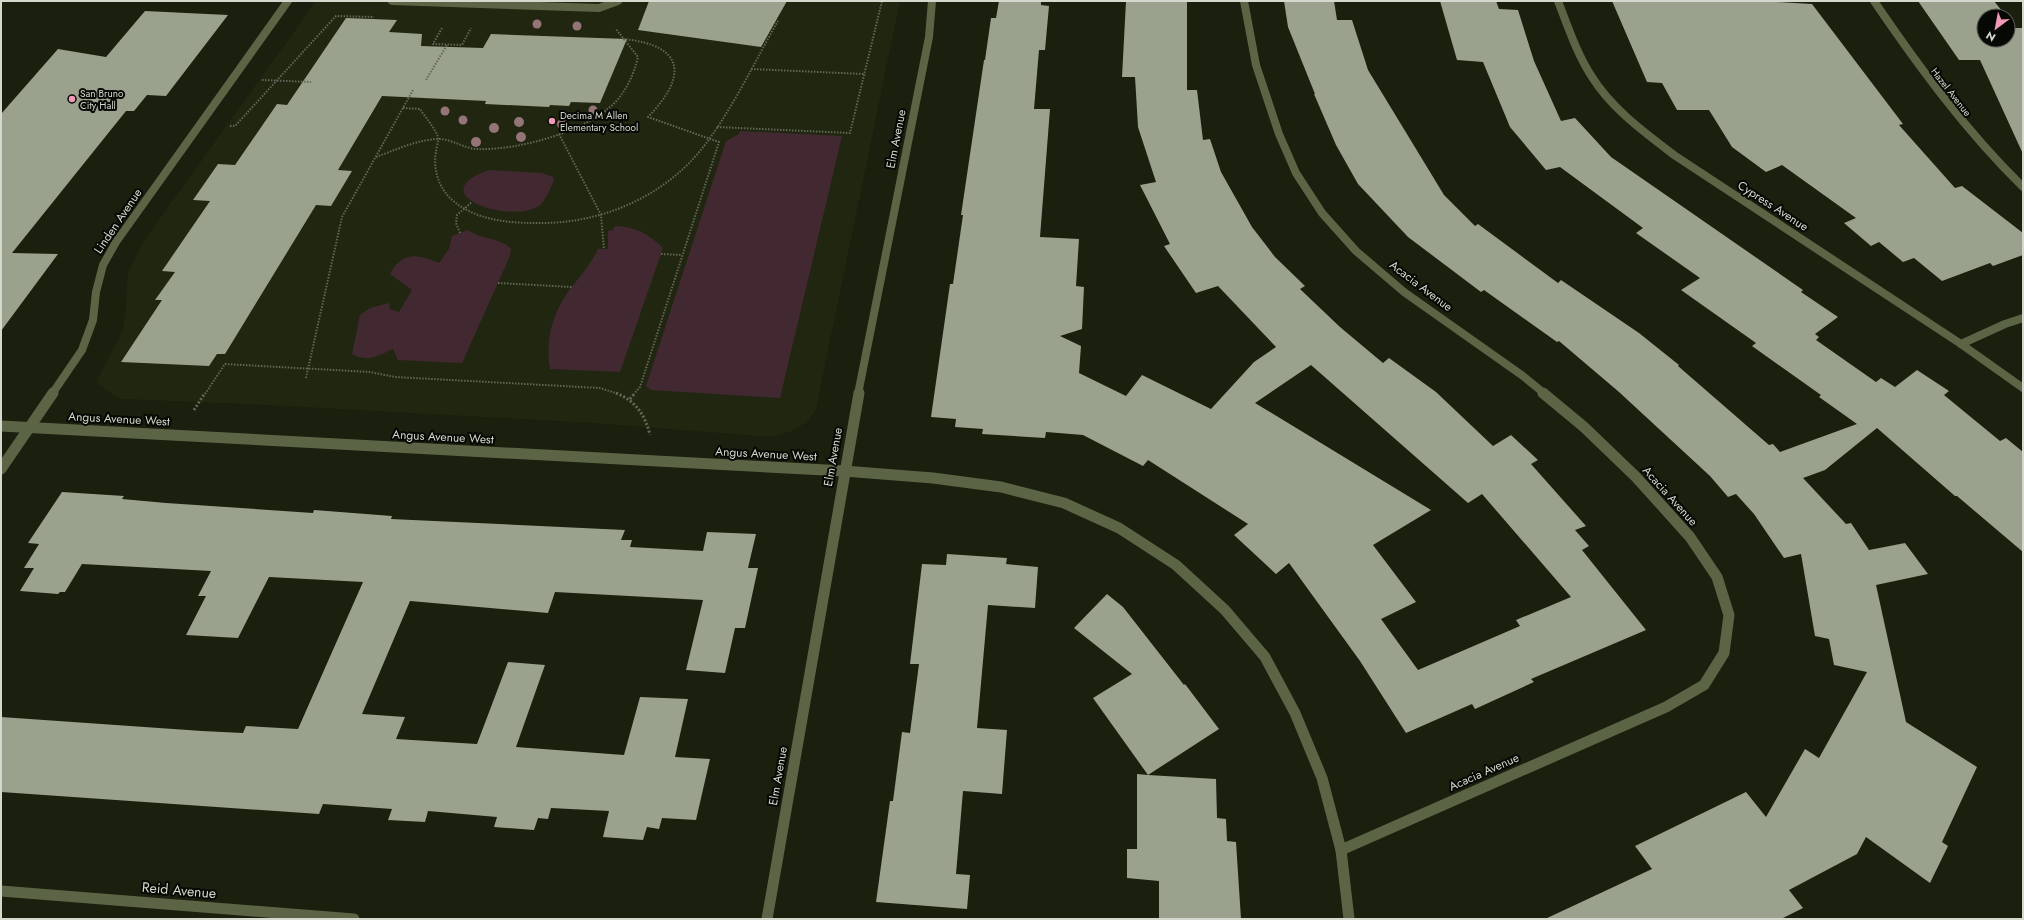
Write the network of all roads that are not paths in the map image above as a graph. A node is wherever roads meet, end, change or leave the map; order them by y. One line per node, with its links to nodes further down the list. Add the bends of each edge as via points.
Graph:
1 (288, 1): 14 (street, Linden Avenue, via 116,242 103,265 96,292 93,320 82,350)
2 (392, 1): 8 (street)
3 (618, 1): 8 (street, via 599,8)
4 (932, 1): 16 (street, Elm Avenue, via 929,37)
5 (1244, 1): 17 (street, Acacia Avenue, via 1256,65 1279,134 1296,173 1322,213 1356,251 1404,292 1523,376 1584,427 1636,477 1690,537 1717,577 1728,614 1724,652 1704,685 1666,706)
6 (1558, 1): 11 (street, Cypress Avenue, via 1584,65 1607,96 1636,126 1674,155)
7 (1874, 1): 9 (street, Hazel Avenue, via 1910,54 1967,128)
8 (528, 3)
9 (2023, 187)
10 (2023, 318): 11 (street)
11 (1961, 344): 12 (street, Cypress Avenue)
12 (2023, 388)
13 (1, 426): 14 (street, Angus Avenue West)
14 (30, 427): 15 (street, Linden Avenue); 16 (street, Angus Avenue West)
15 (1, 469)
16 (844, 471): 17 (street, Angus Avenue West, via 934,478 1001,487 1064,503 1119,528 1176,565 1225,610 1265,657 1295,713 1322,778); 20 (street, Elm Avenue)
17 (1341, 850): 21 (street)
18 (1, 891): 19 (street, Reid Avenue)
19 (354, 919)
20 (767, 919)
21 (1349, 919)

